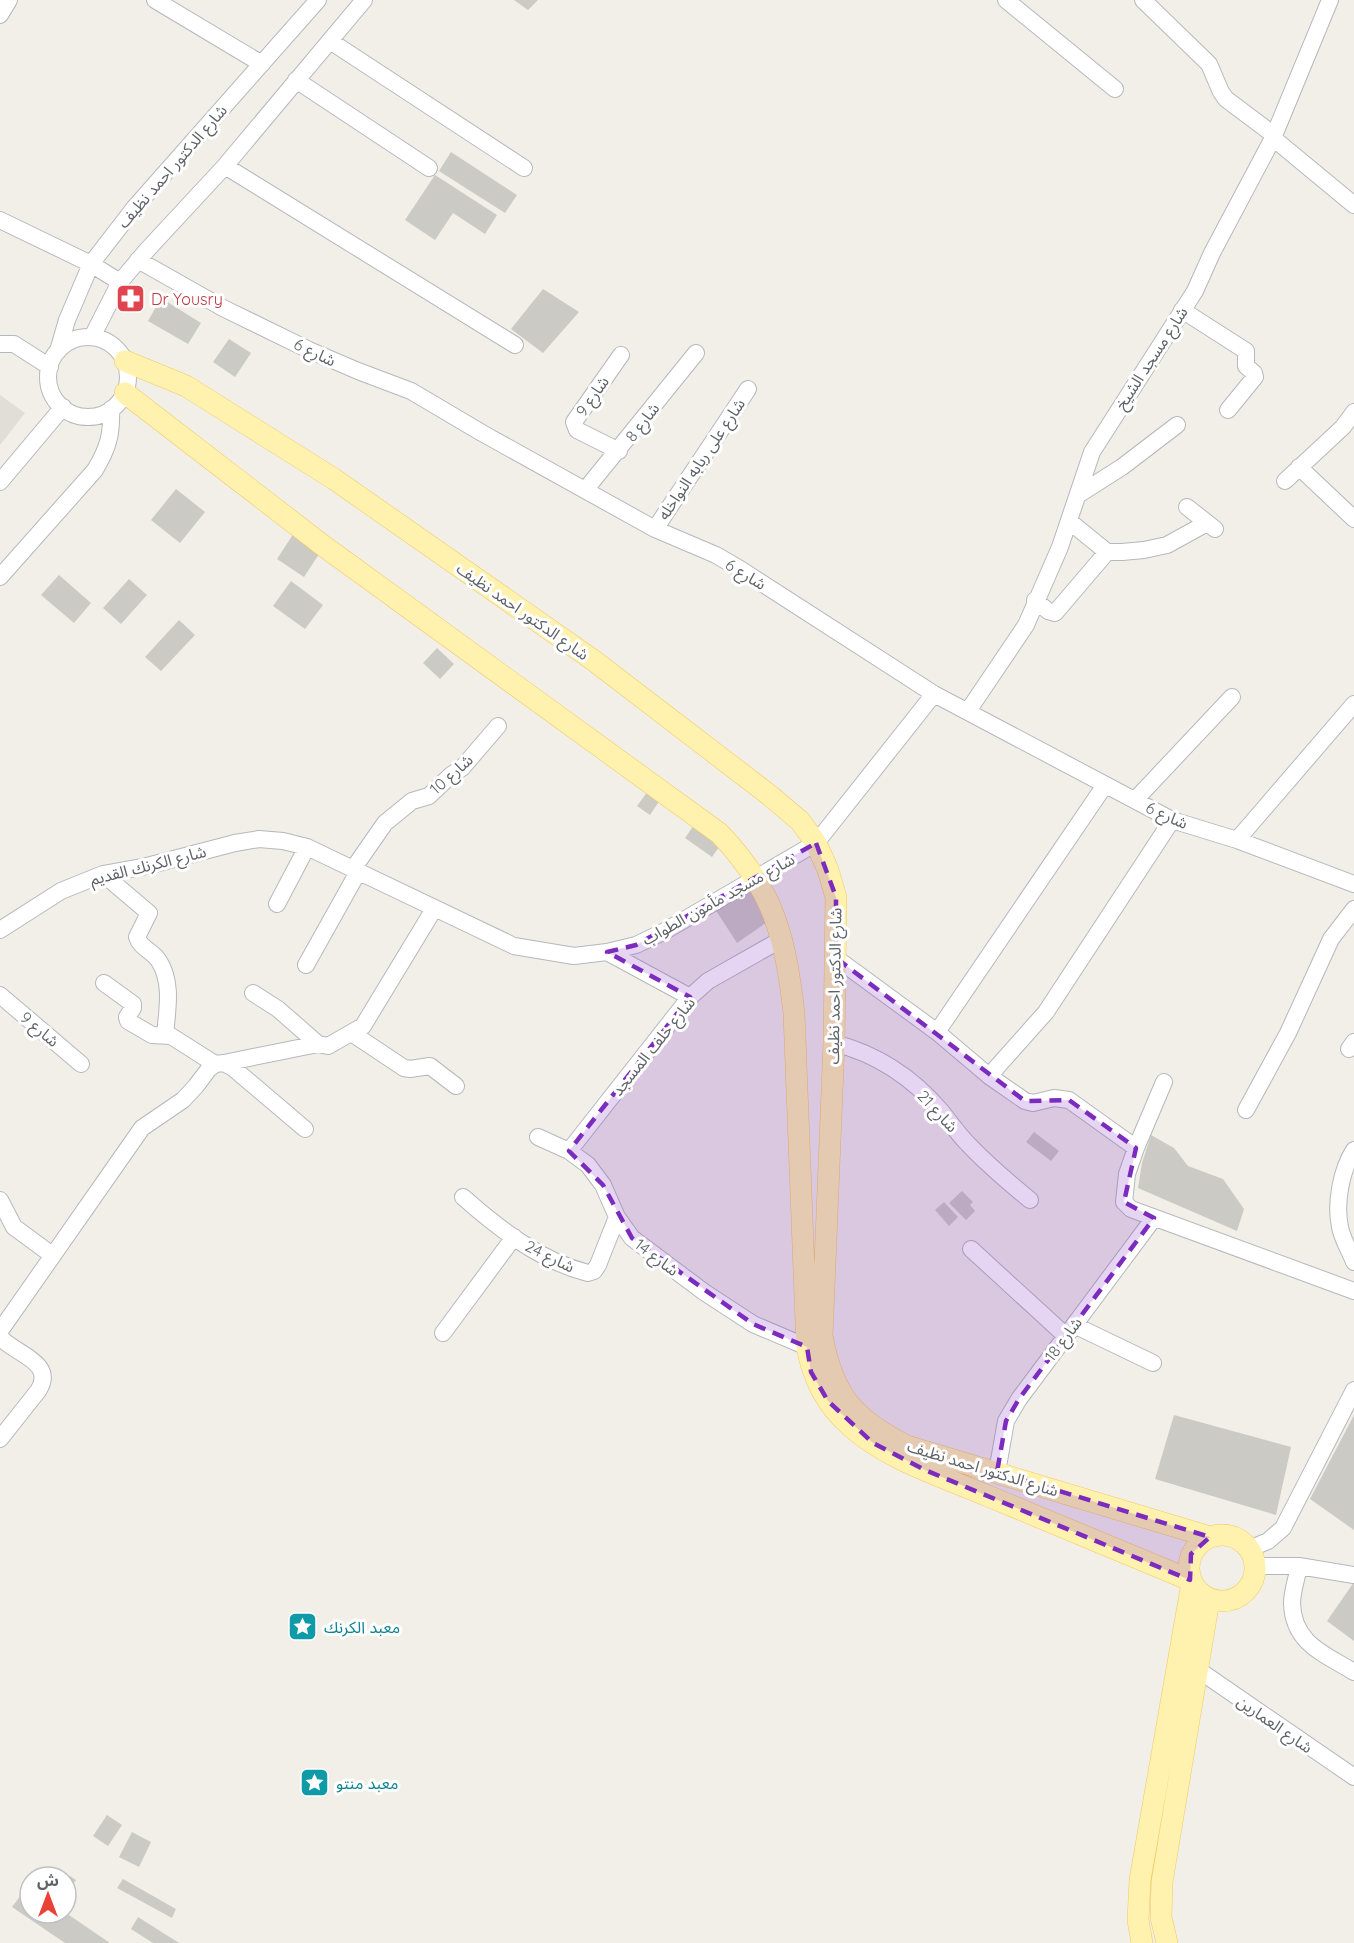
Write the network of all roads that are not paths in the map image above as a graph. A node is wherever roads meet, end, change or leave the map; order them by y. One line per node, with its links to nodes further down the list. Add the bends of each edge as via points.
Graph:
1 (9, 0): 8 (street)
2 (155, 0): 10 (street)
3 (318, 0): 10 (street, شارع الدكتور احمد نظيف)
4 (364, 0): 9 (street)
5 (1006, 0): 12 (street)
6 (1143, 0): 13 (street, via 1209,64 1226,99)
7 (1330, 0): 13 (street, شارع مسجد الشيخ)
8 (0, 15)
9 (330, 41): 11 (street); 16 (street)
10 (262, 64): 20 (street, شارع الدكتور احمد نظيف, via 135,207)
11 (296, 80): 14 (street); 15 (street)
12 (1115, 88)
13 (1273, 136): 17 (street); 22 (street, شارع مسجد الشيخ)
14 (225, 165): 19 (street); 25 (street)
15 (429, 168)
16 (524, 168)
17 (1354, 205)
18 (0, 220): 20 (street)
19 (138, 260): 21 (street); 42 (street, شارع 6, via 309,350 411,391)
20 (91, 264): 21 (street); 26 (street, شارع الدكتور احمد نظيف)
21 (120, 282): 23 (street)
22 (1182, 310): 35 (street, via 1246,351 1246,366 1255,375); 43 (street, شارع مسجد الشيخ, via 1092,452)
23 (92, 337): 26 (street, via 68,342); 29 (street, via 112,345)
24 (0, 344): 30 (street, via 14,344)
25 (515, 345)
26 (58, 351): 30 (street)
27 (696, 353): 38 (street, شارع 8)
28 (621, 355): 38 (street, شارع 9, via 574,422 577,430)
29 (125, 362): 32 (street); 60 (main road, شارع الدكتور احمد نظيف, via 186,386 353,492 593,660 768,794 800,821)
30 (50, 367): 33 (street, via 50,389)
31 (748, 388): 47 (street, شارع على ربابه النواخله)
32 (125, 393): 34 (street); 64 (main road, شارع الدكتور احمد نظيف, via 325,548 719,833)
33 (63, 407): 34 (street, via 87,416); 41 (street)
34 (111, 409): 49 (street, via 106,452 95,470)
35 (1228, 410)
36 (1354, 412): 39 (street)
37 (1177, 425): 43 (street, via 1115,473)
38 (619, 451): 42 (street, شارع 8)
39 (1299, 467): 40 (street); 45 (street)
40 (1285, 481)
41 (0, 482)
42 (586, 489): 47 (street, شارع 6)
43 (1078, 495): 46 (street, شارع مسجد الشيخ)
44 (1187, 507): 48 (street, via 1211,526 1167,545)
45 (1354, 519)
46 (1068, 521): 48 (street); 50 (street, شارع مسجد الشيخ)
47 (654, 529): 51 (street, شارع 6, via 740,569)
48 (1107, 552): 50 (street, via 1055,613)
49 (0, 577)
50 (1035, 600): 54 (street, شارع مسجد الشيخ, via 1026,625)
51 (934, 694): 54 (street, شارع 6); 60 (street, شارع مسجد مأمون الطواب)
52 (1232, 697): 57 (street)
53 (1354, 704): 59 (street)
54 (968, 711): 56 (street, شارع 6)
55 (498, 726): 62 (street, شارع 10, via 462,768 429,796 412,801 385,823)
56 (1105, 785): 57 (street, شارع 6); 78 (street)
57 (1135, 800): 58 (street, شارع 6)
58 (1173, 820): 59 (street, شارع 6); 85 (street, via 1046,1012)
59 (1237, 840): 65 (street, شارع 6)
60 (816, 843): 64 (street, شارع مسجد مأمون الطواب); 72 (main road, شارع الدكتور احمد نظيف, via 836,897)
61 (307, 847): 62 (street, شارع مسجد مأمون الطواب); 63 (street, شارع الكرنك القديم, via 259,839); 66 (street)
62 (356, 870): 67 (street, شارع مسجد مأمون الطواب); 73 (street, شارع 10)
63 (103, 874): 69 (street, شارع الكرنك القديم, via 61,891); 80 (street, via 149,913 136,937 159,961 168,985)
64 (756, 878): 70 (main road, شارع الدكتور احمد نظيف, via 772,907); 71 (street, شارع مسجد مأمون الطواب, via 665,931 636,945)
65 (1354, 884)
66 (277, 904)
67 (434, 909): 71 (street, شارع مسجد مأمون الطواب, via 514,946 574,956); 79 (street, via 363,1026)
68 (1354, 909): 88 (street, via 1331,939 1288,1033)
69 (0, 930)
70 (782, 939): 77 (street, شارع خلف المسجد, via 708,981); 107 (main road, شارع الدكتور احمد نظيف, via 794,1013)
71 (607, 952): 77 (street)
72 (836, 958): 78 (street); 81 (main road, شارع الدكتور احمد نظيف)
73 (306, 965)
74 (104, 983): 80 (street, via 133,1004 128,1021 147,1034)
75 (254, 993): 82 (street)
76 (0, 995): 84 (street, شارع 9)
77 (690, 997): 93 (street, شارع خلف المسجد)
78 (937, 1032): 85 (street)
79 (353, 1034): 82 (street, via 328,1046); 87 (street, via 404,1068 430,1066)
80 (165, 1035): 83 (street)
81 (834, 1043): 96 (street, شارع 21, via 878,1058 898,1071 940,1109 994,1171); 111 (main road, شارع الدكتور احمد نظيف, via 822,1336 827,1365 852,1407 881,1433 907,1446)
82 (318, 1044): 83 (street)
83 (220, 1063): 89 (street, via 233,1068); 101 (street, via 207,1070 183,1100 142,1128)
84 (81, 1064)
85 (989, 1076): 91 (street, via 1025,1101 1069,1100)
86 (1164, 1082): 91 (street)
87 (456, 1086)
88 (1246, 1110)
89 (305, 1129)
90 (538, 1137): 93 (street, شارع 14)
91 (1136, 1148): 98 (street, via 1127,1174 1124,1202)
92 (1354, 1150): 102 (street, via 1342,1180 1339,1203 1340,1228)
93 (569, 1151): 97 (street, شارع 14, via 588,1165 603,1185)
94 (463, 1197): 99 (street, شارع 24)
95 (0, 1200): 101 (street, via 14,1227)
96 (1030, 1200)
97 (616, 1217): 99 (street, شارع 24, via 598,1265 588,1273 547,1257); 107 (street, شارع 14, via 632,1239 704,1292 753,1324)
98 (1154, 1218): 103 (street); 104 (street, شارع 18)
99 (514, 1237): 105 (street)
100 (971, 1250): 104 (street)
101 (52, 1255): 106 (street)
102 (1354, 1262)
103 (1354, 1291)
104 (1070, 1330): 108 (street); 111 (street, شارع 18, via 1006,1421)
105 (443, 1333)
106 (1, 1338): 110 (street, via 41,1367 44,1375 39,1391)
107 (807, 1347): 116 (main road, شارع الدكتور احمد نظيف, via 811,1372 828,1401 849,1425 873,1443 925,1470)
108 (1153, 1364)
109 (1354, 1390): 113 (street, via 1283,1528)
110 (0, 1439)
111 (997, 1472): 112 (main road, شارع الدكتور احمد نظيف)
112 (1210, 1537): 113 (main road, via 1232,1536 1242,1541); 116 (main road, via 1191,1554)
113 (1252, 1557): 114 (street); 117 (main road, via 1254,1577 1242,1596 1220,1602)
114 (1299, 1566): 115 (street); 119 (street, via 1292,1603 1300,1632 1310,1646)
115 (1354, 1575)
116 (1191, 1582): 117 (main road); 121 (main road, via 1140,1880 1138,1920)
117 (1209, 1600): 118 (main road)
118 (1197, 1669): 120 (street, شارع العمارين); 122 (main road, via 1162,1882 1161,1917)
119 (1354, 1672)
120 (1354, 1778)
121 (1142, 1943)
122 (1167, 1943)

